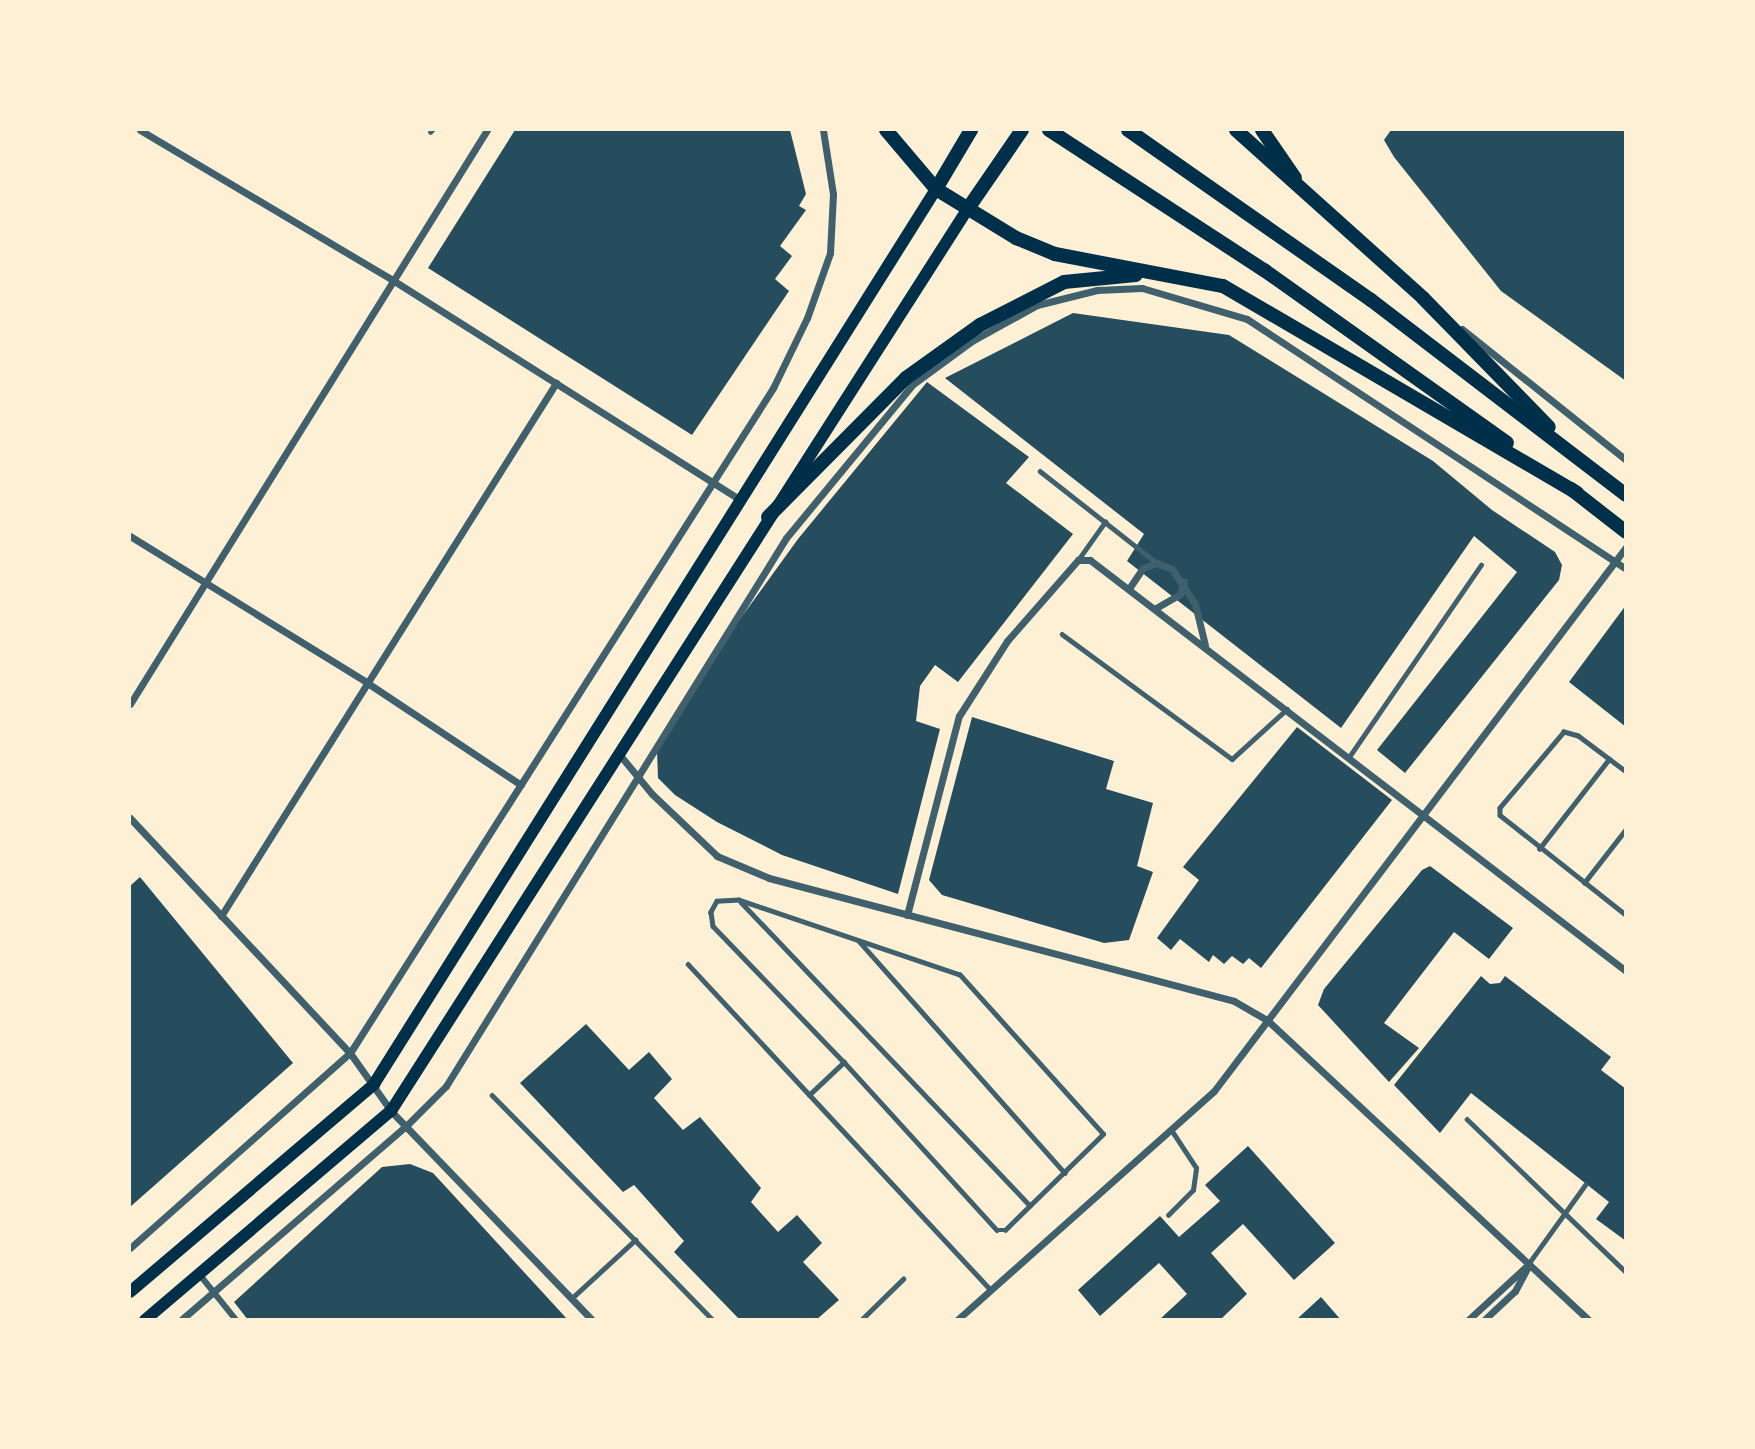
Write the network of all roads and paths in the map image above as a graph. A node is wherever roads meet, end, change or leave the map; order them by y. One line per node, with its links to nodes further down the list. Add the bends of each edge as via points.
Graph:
1 (140, 130): 15 (street)
2 (487, 130): 15 (street)
3 (823, 130): 21 (street, via 833,194 830,254 807,318 773,388)
4 (886, 130): 11 (main road)
5 (971, 130): 11 (main road)
6 (1021, 130): 13 (main road)
7 (1049, 130): 22 (main road, via 1264,270)
8 (1128, 130): 19 (main road, via 1371,300)
9 (1236, 130): 12 (main road)
10 (1262, 130): 12 (main road)
11 (936, 189): 13 (main road); 24 (main road)
12 (1310, 199): 16 (main road)
13 (967, 210): 14 (main road, via 1055,254); 25 (main road)
14 (1145, 274): 22 (main road, via 1223,286); 25 (main road, via 1063,282 980,325 906,378)
15 (391, 279): 17 (street); 36 (street)
16 (1423, 298): 18 (street); 19 (main road)
17 (556, 383): 21 (street); 41 (street)
18 (1626, 460)
19 (1584, 463): 23 (main road)
20 (1040, 471): 26 (lane)
21 (714, 484): 24 (street); 49 (street)
22 (1577, 493): 27 (main road)
23 (1626, 495)
24 (741, 500): 66 (main road)
25 (768, 517): 44 (main road)
26 (1105, 522): 30 (lane); 32 (lane)
27 (1626, 532)
28 (130, 536): 36 (street)
29 (1626, 547): 31 (street)
30 (1078, 560): 37 (street, via 1097,562); 58 (street, via 1007,641 959,716)
31 (1615, 561): 34 (street); 48 (street, via 1247,319 1142,288 1097,290 1037,305 972,341 912,385 786,538 668,723); 50 (street)
32 (1157, 563): 35 (street, via 1172,569); 37 (street, via 1143,568)
33 (1481, 565): 45 (lane)
34 (1626, 569)
35 (1184, 582): 38 (street, via 1180,594); 40 (street)
36 (203, 585): 41 (street); 42 (street)
37 (1130, 587): 38 (street)
38 (1156, 608): 40 (street)
39 (1062, 634): 43 (lane, via 1232,759)
40 (1206, 646): 43 (street)
41 (366, 682): 49 (street); 59 (street)
42 (130, 704)
43 (1287, 708): 45 (street)
44 (619, 754): 48 (street); 69 (main road)
45 (1349, 757): 50 (street)
46 (1609, 759): 47 (lane); 54 (lane); 54 (lane, via 1578,736 1564,733 1500,807 1503,822)
47 (1626, 772)
48 (640, 778): 58 (street, via 717,856 769,878); 71 (street, via 446,1087)
49 (521, 785): 64 (street)
50 (1423, 814): 62 (street); 63 (street)
51 (130, 817): 52 (street)
52 (133, 829): 59 (street)
53 (1626, 829): 55 (lane)
54 (1539, 849): 55 (lane)
55 (1584, 883): 57 (lane)
56 (739, 900): 60 (lane); 65 (lane, via 718,901 711,912 713,926); 75 (lane)
57 (1625, 913)
58 (907, 915): 63 (street, via 1234,1001)
59 (221, 916): 64 (street)
60 (857, 940): 73 (lane); 73 (lane, via 960,975 1100,1127 1099,1140)
61 (688, 964): 68 (lane)
62 (1626, 971)
63 (1267, 1020): 72 (street, via 1214,1091); 80 (street)
64 (350, 1053): 66 (street); 79 (street)
65 (844, 1062): 68 (lane); 75 (lane, via 998,1230 1005,1230)
66 (374, 1084): 69 (street); 85 (main road)
67 (492, 1095): 78 (lane)
68 (809, 1095): 84 (lane)
69 (391, 1111): 71 (street); 82 (main road)
70 (1467, 1119): 77 (lane)
71 (407, 1125): 86 (street); 87 (street)
72 (1171, 1129): 76 (lane, via 1196,1168 1193,1190); 84 (street)
73 (1065, 1173): 75 (lane)
74 (1585, 1185): 77 (lane)
75 (1030, 1206)
76 (1168, 1214)
77 (1563, 1214): 80 (lane); 81 (lane)
78 (635, 1240): 87 (lane); 93 (lane)
79 (130, 1248)
80 (1529, 1264): 95 (street); 96 (street, via 1515,1291); 97 (street)
81 (1626, 1272)
82 (199, 1274): 86 (street); 89 (main road)
83 (903, 1279): 94 (lane)
84 (991, 1290): 88 (street)
85 (130, 1292)
86 (214, 1292): 90 (street); 91 (street)
87 (572, 1298): 92 (street)
88 (959, 1319)
89 (145, 1320)
90 (181, 1320)
91 (236, 1320)
92 (592, 1320)
93 (713, 1320)
94 (861, 1320)
95 (1468, 1320)
96 (1484, 1320)
97 (1588, 1320)

